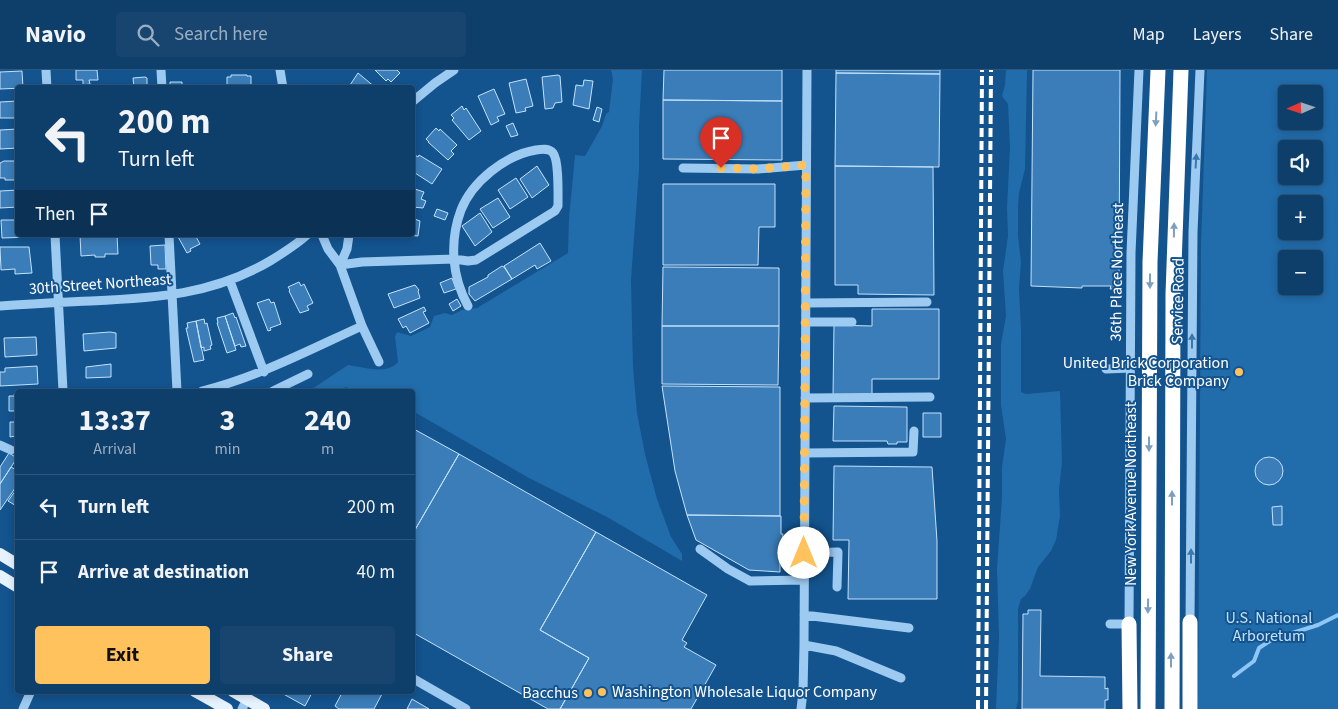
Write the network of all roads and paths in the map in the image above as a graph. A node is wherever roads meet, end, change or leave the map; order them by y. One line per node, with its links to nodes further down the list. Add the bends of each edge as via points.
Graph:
1 (46, 70): 10 (street)
2 (161, 70): 11 (street)
3 (280, 70): 12 (street)
4 (454, 70): 13 (street)
5 (807, 70): 14 (street)
6 (1139, 70): 34 (street, 36th Place Northeast, via 1132,216)
7 (1158, 70): 71 (highway, New York Avenue Northeast, one-way to 71, via 1150,262)
8 (1181, 70): 72 (highway, one-way to 8, via 1173,294)
9 (1200, 70): 55 (street, Service Road, one-way to 9, via 1193,232)
10 (47, 85)
11 (162, 85)
12 (282, 85)
13 (415, 99)
14 (806, 165): 15 (street, via 758,169); 27 (street)
15 (684, 168)
16 (55, 237): 25 (street)
17 (169, 237): 24 (street)
18 (304, 237): 23 (street, 30th Street Northeast, via 275,258)
19 (323, 237): 22 (street)
20 (349, 237): 22 (street)
21 (454, 259): 21 (street, via 455,228 462,209 485,177 500,165 525,153 546,149 553,153 556,158 558,206 555,211 476,260); 22 (street); 29 (street, via 460,288)
22 (340, 265): 32 (street)
23 (230, 281): 24 (street, 30th Street Northeast); 36 (street)
24 (173, 296): 25 (street, 30th Street Northeast); 39 (street)
25 (59, 302): 28 (street, 30th Street Northeast); 38 (street)
26 (927, 302): 27 (street)
27 (806, 303): 30 (street)
28 (0, 306)
29 (468, 306)
30 (806, 322): 31 (street); 43 (street)
31 (852, 322)
32 (362, 326): 33 (street); 36 (street)
33 (378, 362)
34 (1131, 368): 35 (street); 57 (street, 36th Place Northeast)
35 (1106, 369)
36 (264, 372): 40 (street)
37 (308, 374): 41 (street)
38 (63, 389)
39 (177, 389)
40 (210, 389)
41 (277, 389)
42 (930, 397): 43 (street)
43 (805, 398): 47 (street)
44 (914, 431): 47 (street, via 913,452)
45 (0, 445): 46 (street)
46 (11, 450)
47 (805, 453): 49 (street)
48 (700, 549): 51 (street, via 750,581)
49 (804, 553): 51 (street); 53 (street, via 838,552)
50 (0, 576): 52 (main road)
51 (804, 580): 54 (street)
52 (15, 585)
53 (837, 587)
54 (804, 615): 58 (street); 59 (street)
55 (1190, 622): 73 (highway)
56 (1110, 624): 57 (street)
57 (1129, 624): 70 (highway)
58 (909, 628)
59 (804, 645): 60 (street, via 836,651); 69 (street)
60 (900, 678)
61 (415, 680): 68 (street)
62 (30, 694): 66 (street)
63 (200, 694): 67 (main road)
64 (237, 694): 65 (main road)
65 (253, 706)
66 (23, 709)
67 (227, 709)
68 (466, 709)
69 (801, 709)
70 (1130, 709)
71 (1148, 709)
72 (1172, 709)
73 (1190, 709)

